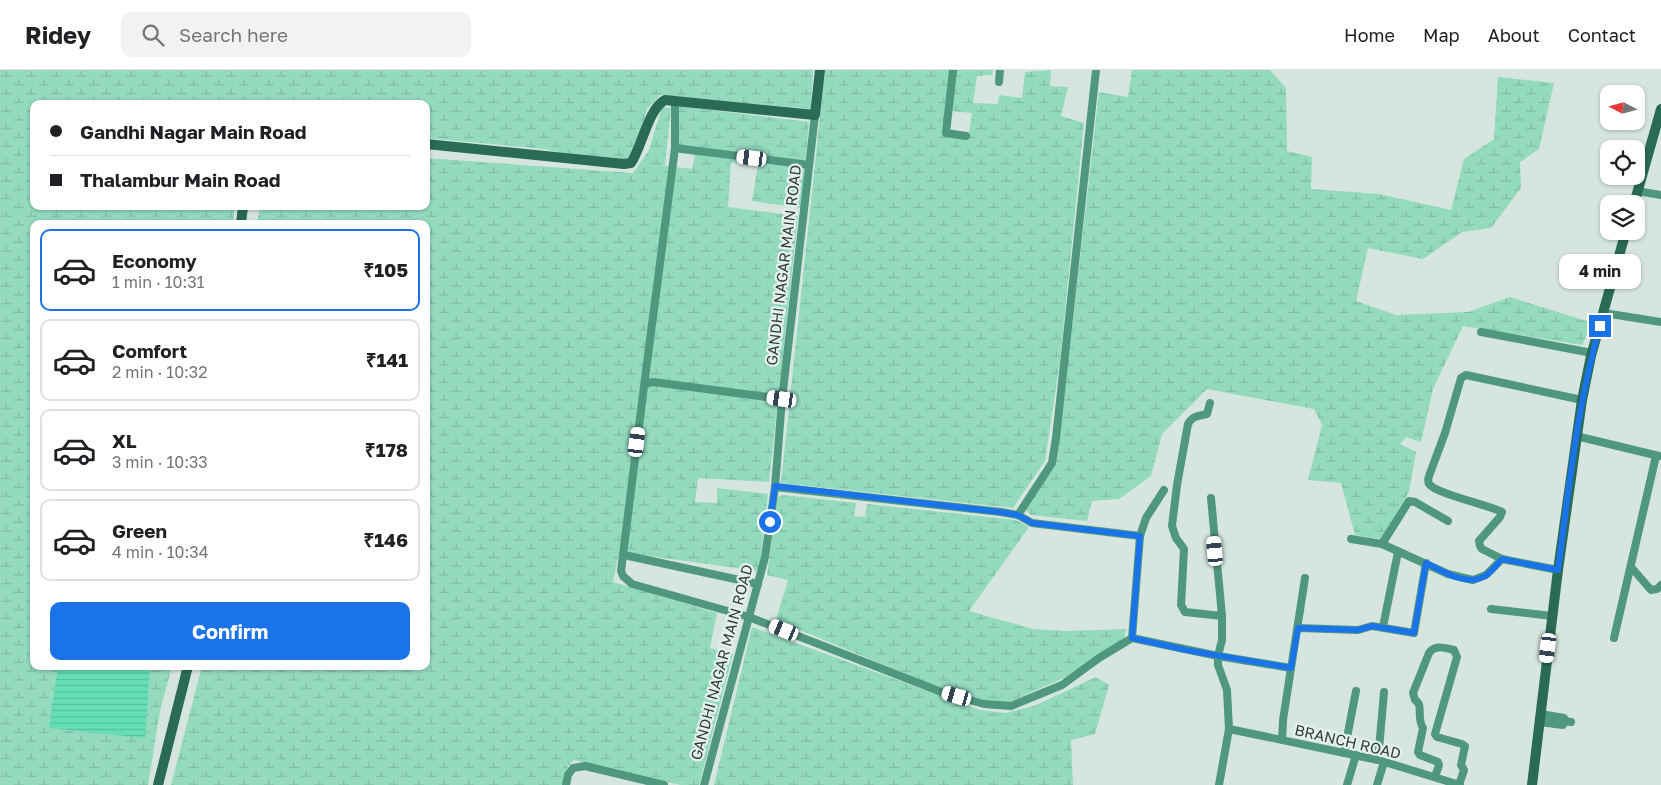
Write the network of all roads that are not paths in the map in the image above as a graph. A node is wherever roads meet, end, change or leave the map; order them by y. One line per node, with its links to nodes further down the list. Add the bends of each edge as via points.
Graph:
1 (820, 70): 8 (street, GANDHI NAGAR MAIN ROAD)
2 (953, 70): 9 (street, via 946,133)
3 (1000, 70): 5 (street)
4 (1096, 70): 30 (street, via 1052,463)
5 (999, 82)
6 (675, 101): 8 (street); 10 (street, via 665,100 654,110 632,163); 11 (street)
7 (1661, 109): 13 (street)
8 (815, 115): 12 (street, GANDHI NAGAR MAIN ROAD)
9 (966, 136)
10 (430, 144)
11 (675, 148): 12 (street); 21 (street)
12 (810, 165): 22 (street, GANDHI NAGAR MAIN ROAD)
13 (1637, 191): 14 (street); 15 (street)
14 (1636, 195)
15 (1661, 195)
16 (1624, 240): 17 (street)
17 (1604, 313): 18 (street); 20 (street)
18 (1661, 322)
19 (1481, 332): 20 (street)
20 (1592, 353): 23 (street)
21 (644, 386): 22 (street, via 653,382); 36 (street)
22 (782, 399): 27 (street, GANDHI NAGAR MAIN ROAD)
23 (1582, 400): 25 (street); 37 (street, via 1466,375 1461,378 1428,482 1452,496 1502,512 1479,544 1482,549)
24 (1210, 403): 45 (street, via 1207,414 1198,415 1188,424 1172,526 1184,549 1182,609)
25 (1576, 436): 26 (street); 40 (street)
26 (1659, 456): 39 (street)
27 (775, 486): 30 (street); 42 (street, GANDHI NAGAR MAIN ROAD)
28 (1164, 490): 32 (street, via 1146,518)
29 (1211, 498): 45 (street)
30 (1018, 515): 32 (street, via 1032,523)
31 (1448, 521): 34 (street, via 1410,501)
32 (1140, 536): 50 (street)
33 (1351, 539): 34 (street)
34 (1382, 544): 35 (street)
35 (1398, 552): 38 (street); 48 (street)
36 (624, 555): 42 (street); 47 (street, via 621,571 632,584)
37 (1502, 559): 38 (street, via 1486,575 1473,580 1448,574); 40 (street)
38 (1426, 563): 48 (street, via 1414,633)
39 (1631, 567): 43 (street, via 1651,590 1657,590); 51 (street)
40 (1558, 570): 46 (street)
41 (1305, 578): 49 (street)
42 (758, 584): 47 (street, GANDHI NAGAR MAIN ROAD)
43 (1661, 585)
44 (1491, 609): 46 (street)
45 (1222, 616): 52 (street)
46 (1552, 616): 57 (street)
47 (749, 617): 50 (street, via 944,692 984,704 1011,706 1062,685); 70 (street, GANDHI NAGAR MAIN ROAD)
48 (1383, 627): 49 (street, via 1358,630)
49 (1298, 628): 53 (street)
50 (1132, 638): 52 (street)
51 (1614, 638)
52 (1218, 656): 53 (street); 60 (street, via 1227,690)
53 (1291, 668): 62 (street)
54 (187, 670): 67 (street)
55 (1356, 691): 63 (street)
56 (1384, 692): 65 (street)
57 (1540, 718): 58 (street, via 1564,718); 75 (street)
58 (1568, 722)
59 (1423, 728): 61 (street); 61 (street, via 1419,719 1419,703 1413,697 1416,685 1432,649 1454,650 1457,657); 66 (street, via 1418,752 1438,762)
60 (1229, 729): 62 (street, BRANCH ROAD); 71 (street)
61 (1434, 730): 74 (street, via 1437,737 1465,746 1461,765 1464,770)
62 (1282, 740): 63 (street, BRANCH ROAD)
63 (1344, 753): 64 (street, BRANCH ROAD)
64 (1356, 756): 65 (street, BRANCH ROAD); 72 (street)
65 (1381, 761): 66 (street, BRANCH ROAD); 73 (street)
66 (1434, 777): 74 (street, BRANCH ROAD)
67 (158, 785)
68 (566, 785): 69 (street, via 573,768 585,766)
69 (664, 785)
70 (704, 785)
71 (1219, 785)
72 (1348, 785)
73 (1377, 785)
74 (1459, 785)
75 (1532, 785)

